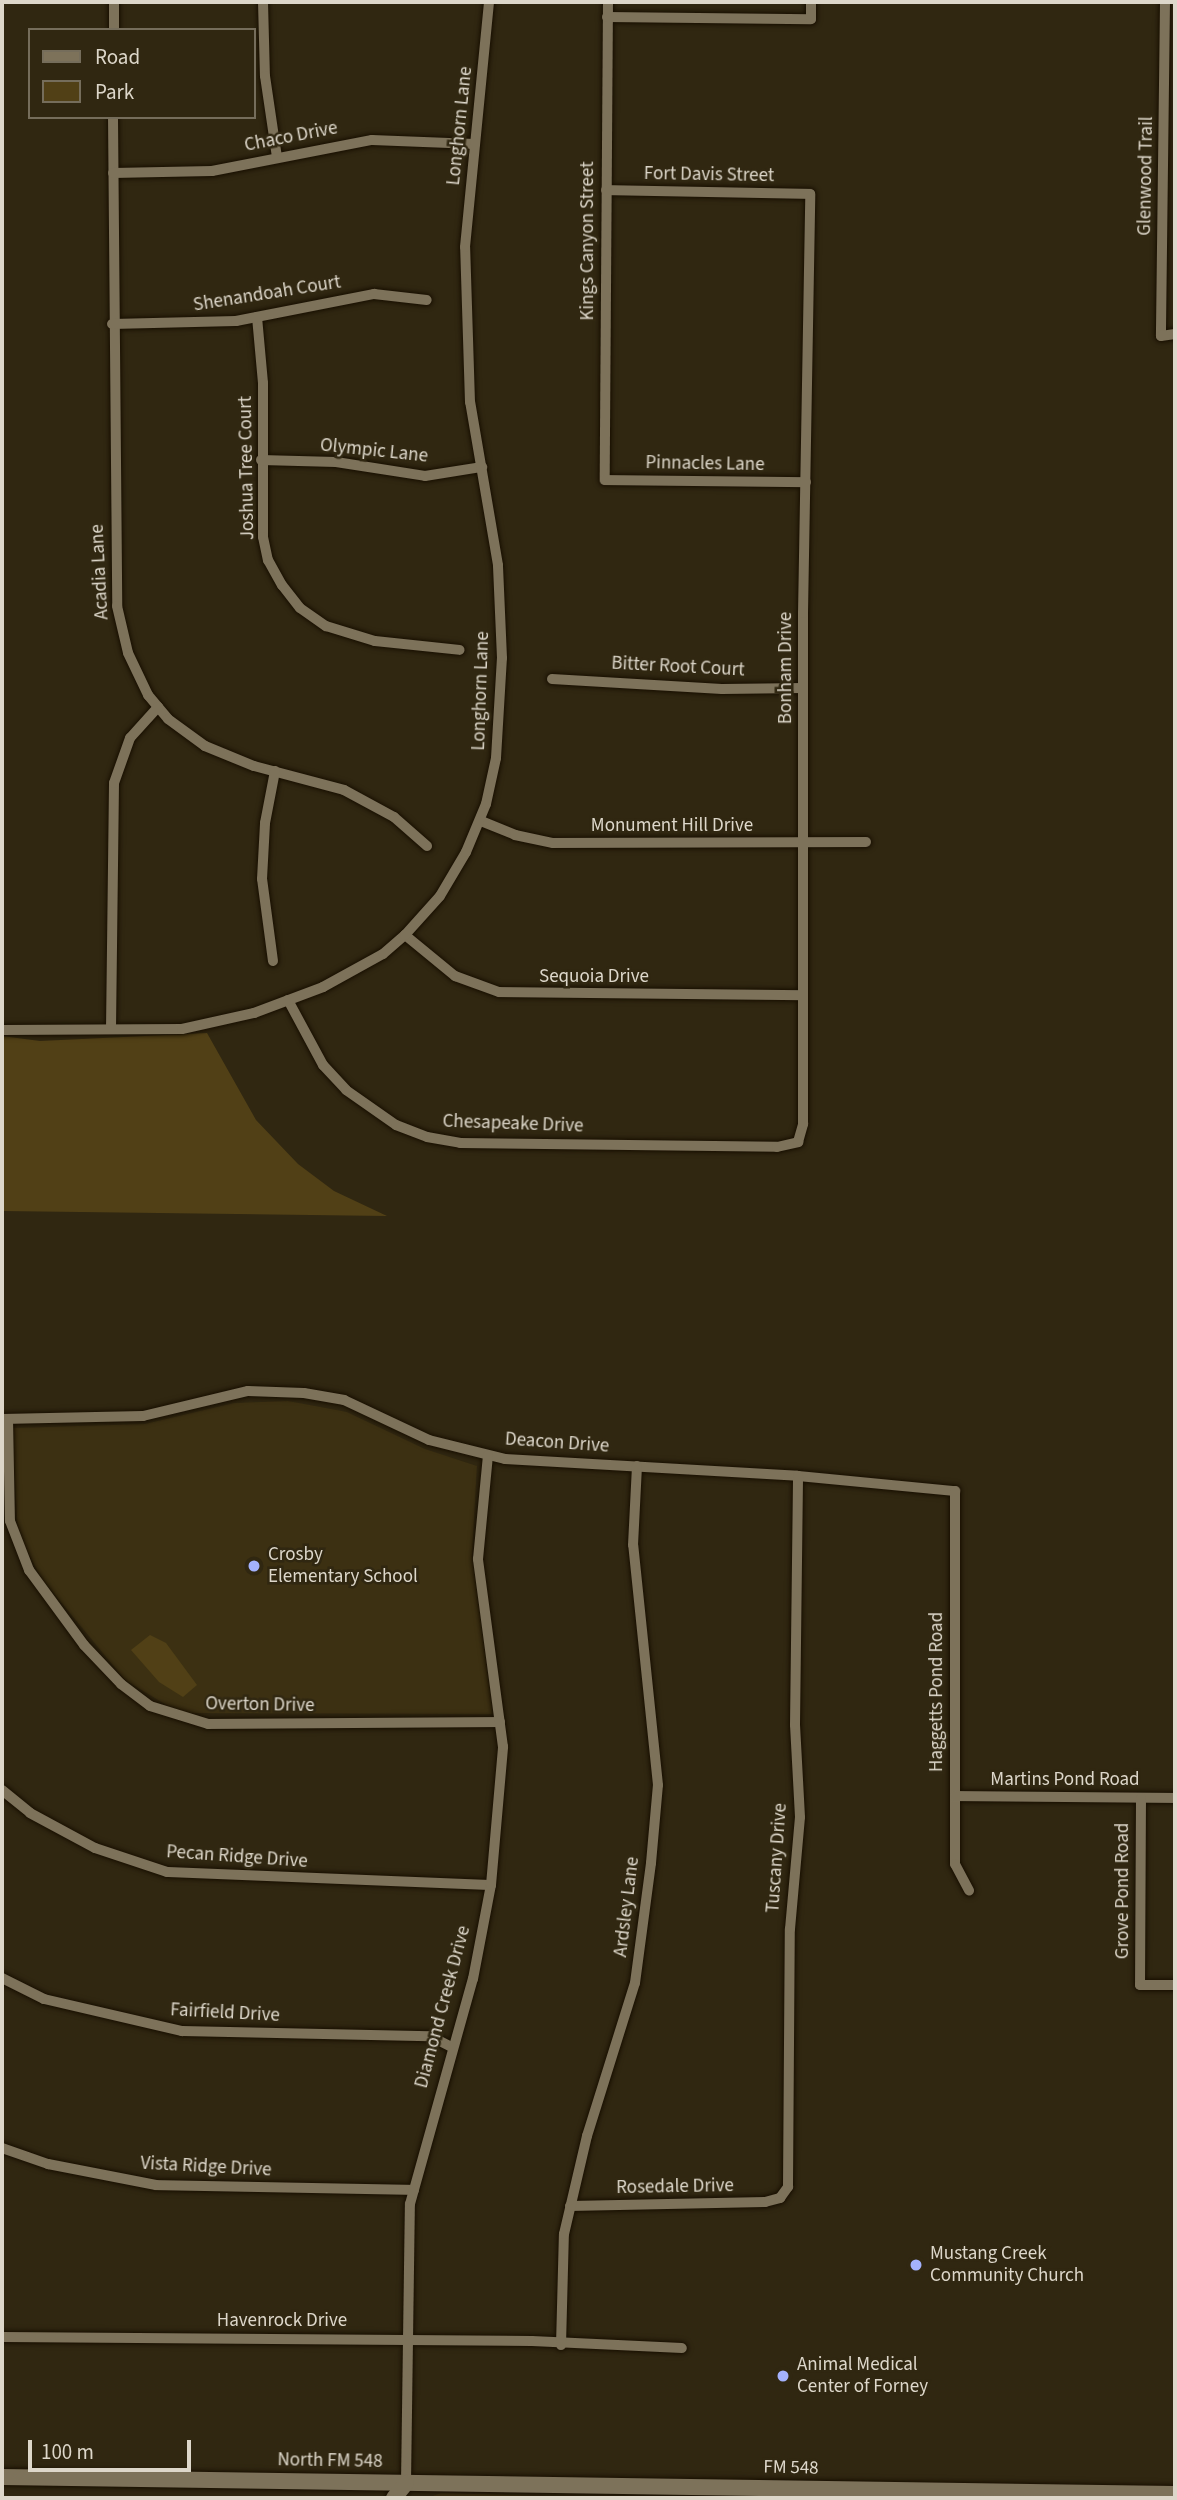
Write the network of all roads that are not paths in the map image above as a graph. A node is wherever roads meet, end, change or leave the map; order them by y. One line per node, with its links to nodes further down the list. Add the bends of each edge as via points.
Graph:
1 (114, 2): 8 (street)
2 (263, 2): 11 (street, via 265,76)
3 (489, 2): 10 (street, Longhorn Lane)
4 (608, 2): 7 (street, Kings Canyon Street)
5 (811, 2): 7 (street, via 811,19)
6 (1165, 2): 18 (street, Glenwood Trail, via 1161,336)
7 (607, 16): 13 (street, Kings Canyon Street)
8 (114, 28)
9 (113, 119): 12 (street, Acadia Lane)
10 (475, 144): 11 (street, Chaco Drive, via 372,140); 20 (street, Longhorn Lane, via 465,247 470,402)
11 (277, 158): 12 (street, Chaco Drive, via 212,171)
12 (113, 173): 17 (street, Acadia Lane)
13 (606, 190): 14 (street, Fort Davis Street); 21 (street, Kings Canyon Street)
14 (810, 194): 22 (street, Bonham Drive)
15 (427, 300): 16 (street, Shenandoah Court, via 374,294)
16 (257, 317): 17 (street, Shenandoah Court, via 192,325); 19 (street, Joshua Tree Court, via 263,383)
17 (112, 324): 26 (street, Acadia Lane, via 117,606 128,653)
18 (1175, 334)
19 (261, 460): 20 (street, Olympic Lane, via 337,462 425,476); 23 (street, Joshua Tree Court, via 268,560 300,608 326,626 351,635)
20 (482, 467): 28 (street, Longhorn Lane, via 498,565 502,657 496,758)
21 (605, 480): 22 (street, Pinnacles Lane)
22 (806, 482): 25 (street, Bonham Drive)
23 (460, 650)
24 (552, 679): 25 (street, Bitter Root Court, via 722,689)
25 (803, 688): 30 (street, Bonham Drive)
26 (158, 707): 27 (street, Acadia Lane, via 205,746); 36 (street, via 130,738 114,783)
27 (275, 771): 31 (street, Acadia Lane, via 344,790 371,803); 33 (street, via 265,823 262,879)
28 (481, 821): 30 (street, Monument Hill Drive, via 553,843); 32 (street, Longhorn Lane, via 451,880)
29 (866, 842): 30 (street, Monument Hill Drive)
30 (804, 844): 34 (street, Bonham Drive)
31 (427, 846)
32 (405, 935): 34 (street, Sequoia Drive, via 455,976 499,992); 35 (street, Longhorn Lane, via 361,967)
33 (273, 961)
34 (801, 995): 38 (street, Bonham Drive, via 803,1124)
35 (288, 1000): 36 (street, Longhorn Lane, via 254,1013 182,1029); 38 (street, Chesapeake Drive, via 323,1065 346,1090 396,1125 428,1137 460,1143 777,1147)
36 (111, 1029): 37 (street, Longhorn Lane)
37 (2, 1030)
38 (799, 1142)
39 (5, 1419): 40 (street, Deacon Drive, via 143,1416 248,1391 304,1393 344,1400 429,1440); 44 (street, Overton Drive, via 10,1521 29,1570 84,1645 121,1684 150,1706 208,1724)
40 (488, 1455): 41 (street, Deacon Drive); 44 (street, Diamond Creek Drive, via 478,1559)
41 (637, 1466): 42 (street, Deacon Drive); 57 (street, Ardsley Lane, via 632,1545 658,1785 651,1863 635,1983)
42 (798, 1476): 43 (street, Deacon Drive); 56 (street, Tuscany Drive, via 795,1724 800,1816 790,1929 788,2187)
43 (955, 1491): 46 (street, Haggetts Pond Road)
44 (500, 1722): 49 (street, Diamond Creek Drive, via 503,1747)
45 (3, 1795): 49 (street, Pecan Ridge Drive, via 95,1848 167,1872)
46 (955, 1796): 47 (street, Martins Pond Road); 50 (street, Haggetts Pond Road, via 955,1864)
47 (1142, 1798): 48 (street, Martins Pond Road); 52 (street, Grove Pond Road, via 1140,1985)
48 (1175, 1798)
49 (491, 1885): 53 (street, Diamond Creek Drive, via 473,1979)
50 (969, 1890)
51 (2, 1978): 53 (street, Fairfield Drive, via 44,1999 182,2031 430,2035)
52 (1175, 1985)
53 (452, 2047): 55 (street, Diamond Creek Drive)
54 (2, 2148): 55 (street, Vista Ridge Drive, via 48,2164 156,2185)
55 (414, 2190): 59 (street, Diamond Creek Drive)
56 (780, 2198): 57 (street, Rosedale Drive)
57 (570, 2206): 60 (street, Ardsley Lane, via 564,2234)
58 (2, 2337): 59 (street, Havenrock Drive)
59 (408, 2340): 60 (street, Havenrock Drive); 63 (street, Diamond Creek Drive)
60 (561, 2345): 61 (street, Havenrock Drive)
61 (682, 2348)
62 (2, 2477): 63 (main road, North FM 548 / FM 548)
63 (406, 2483): 64 (main road, FM 548 / FM 548); 65 (main road); 66 (main road)
64 (1172, 2495)
65 (394, 2498)
66 (414, 2498)

